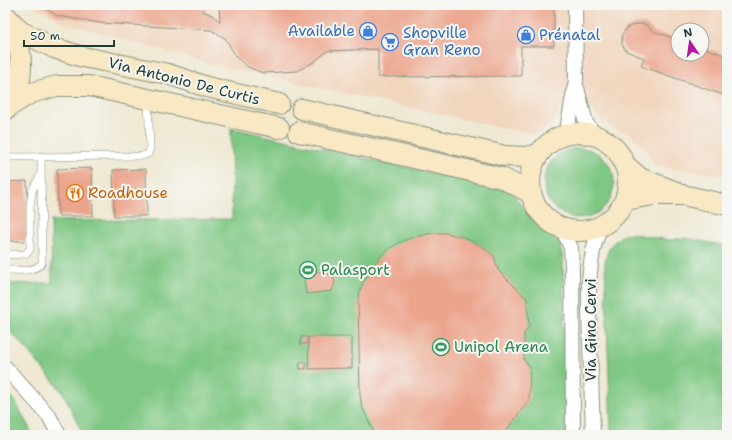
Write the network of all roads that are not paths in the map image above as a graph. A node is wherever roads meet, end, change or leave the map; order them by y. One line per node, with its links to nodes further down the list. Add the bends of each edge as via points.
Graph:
1 (575, 5): 3 (street)
2 (5, 15): 5 (street, Via Antonio De Curtis, via 20,31 54,48 83,57 168,74 207,87); 6 (street, via 19,42 21,59 17,91)
3 (576, 80): 10 (street, via 586,123); 11 (street)
4 (148, 98): 6 (street, Via Antonio De Curtis, via 89,86 58,86 31,93); 8 (street, Via Antonio De Curtis); 13 (lane, via 148,154)
5 (279, 104)
6 (7, 109)
7 (302, 109): 12 (street, via 505,156 526,157)
8 (279, 128)
9 (299, 132): 17 (street, via 502,178)
10 (595, 135): 11 (street, via 582,133); 15 (street, via 608,143)
11 (566, 136): 12 (street, via 557,139)
12 (539, 154): 17 (street, via 532,166)
13 (41, 156): 14 (lane); 16 (lane)
14 (5, 157)
15 (624, 164): 18 (street, via 644,180); 19 (street, via 627,176)
16 (41, 175): 23 (lane, via 32,191 30,250 25,254); 24 (lane, via 42,263 38,268 30,270)
17 (529, 192): 22 (street, via 543,215)
18 (684, 195): 19 (street, via 653,195); 20 (street)
19 (625, 200): 21 (street, via 620,210)
20 (727, 205)
21 (601, 226): 22 (street, via 577,232); 28 (street, Via Gino Cervi, via 593,247 591,266)
22 (563, 230): 27 (street, Via Gino Cervi, via 571,248 572,268)
23 (5, 255)
24 (5, 270)
25 (5, 367): 26 (street, via 49,416)
26 (59, 435)
27 (573, 435)
28 (593, 435)

